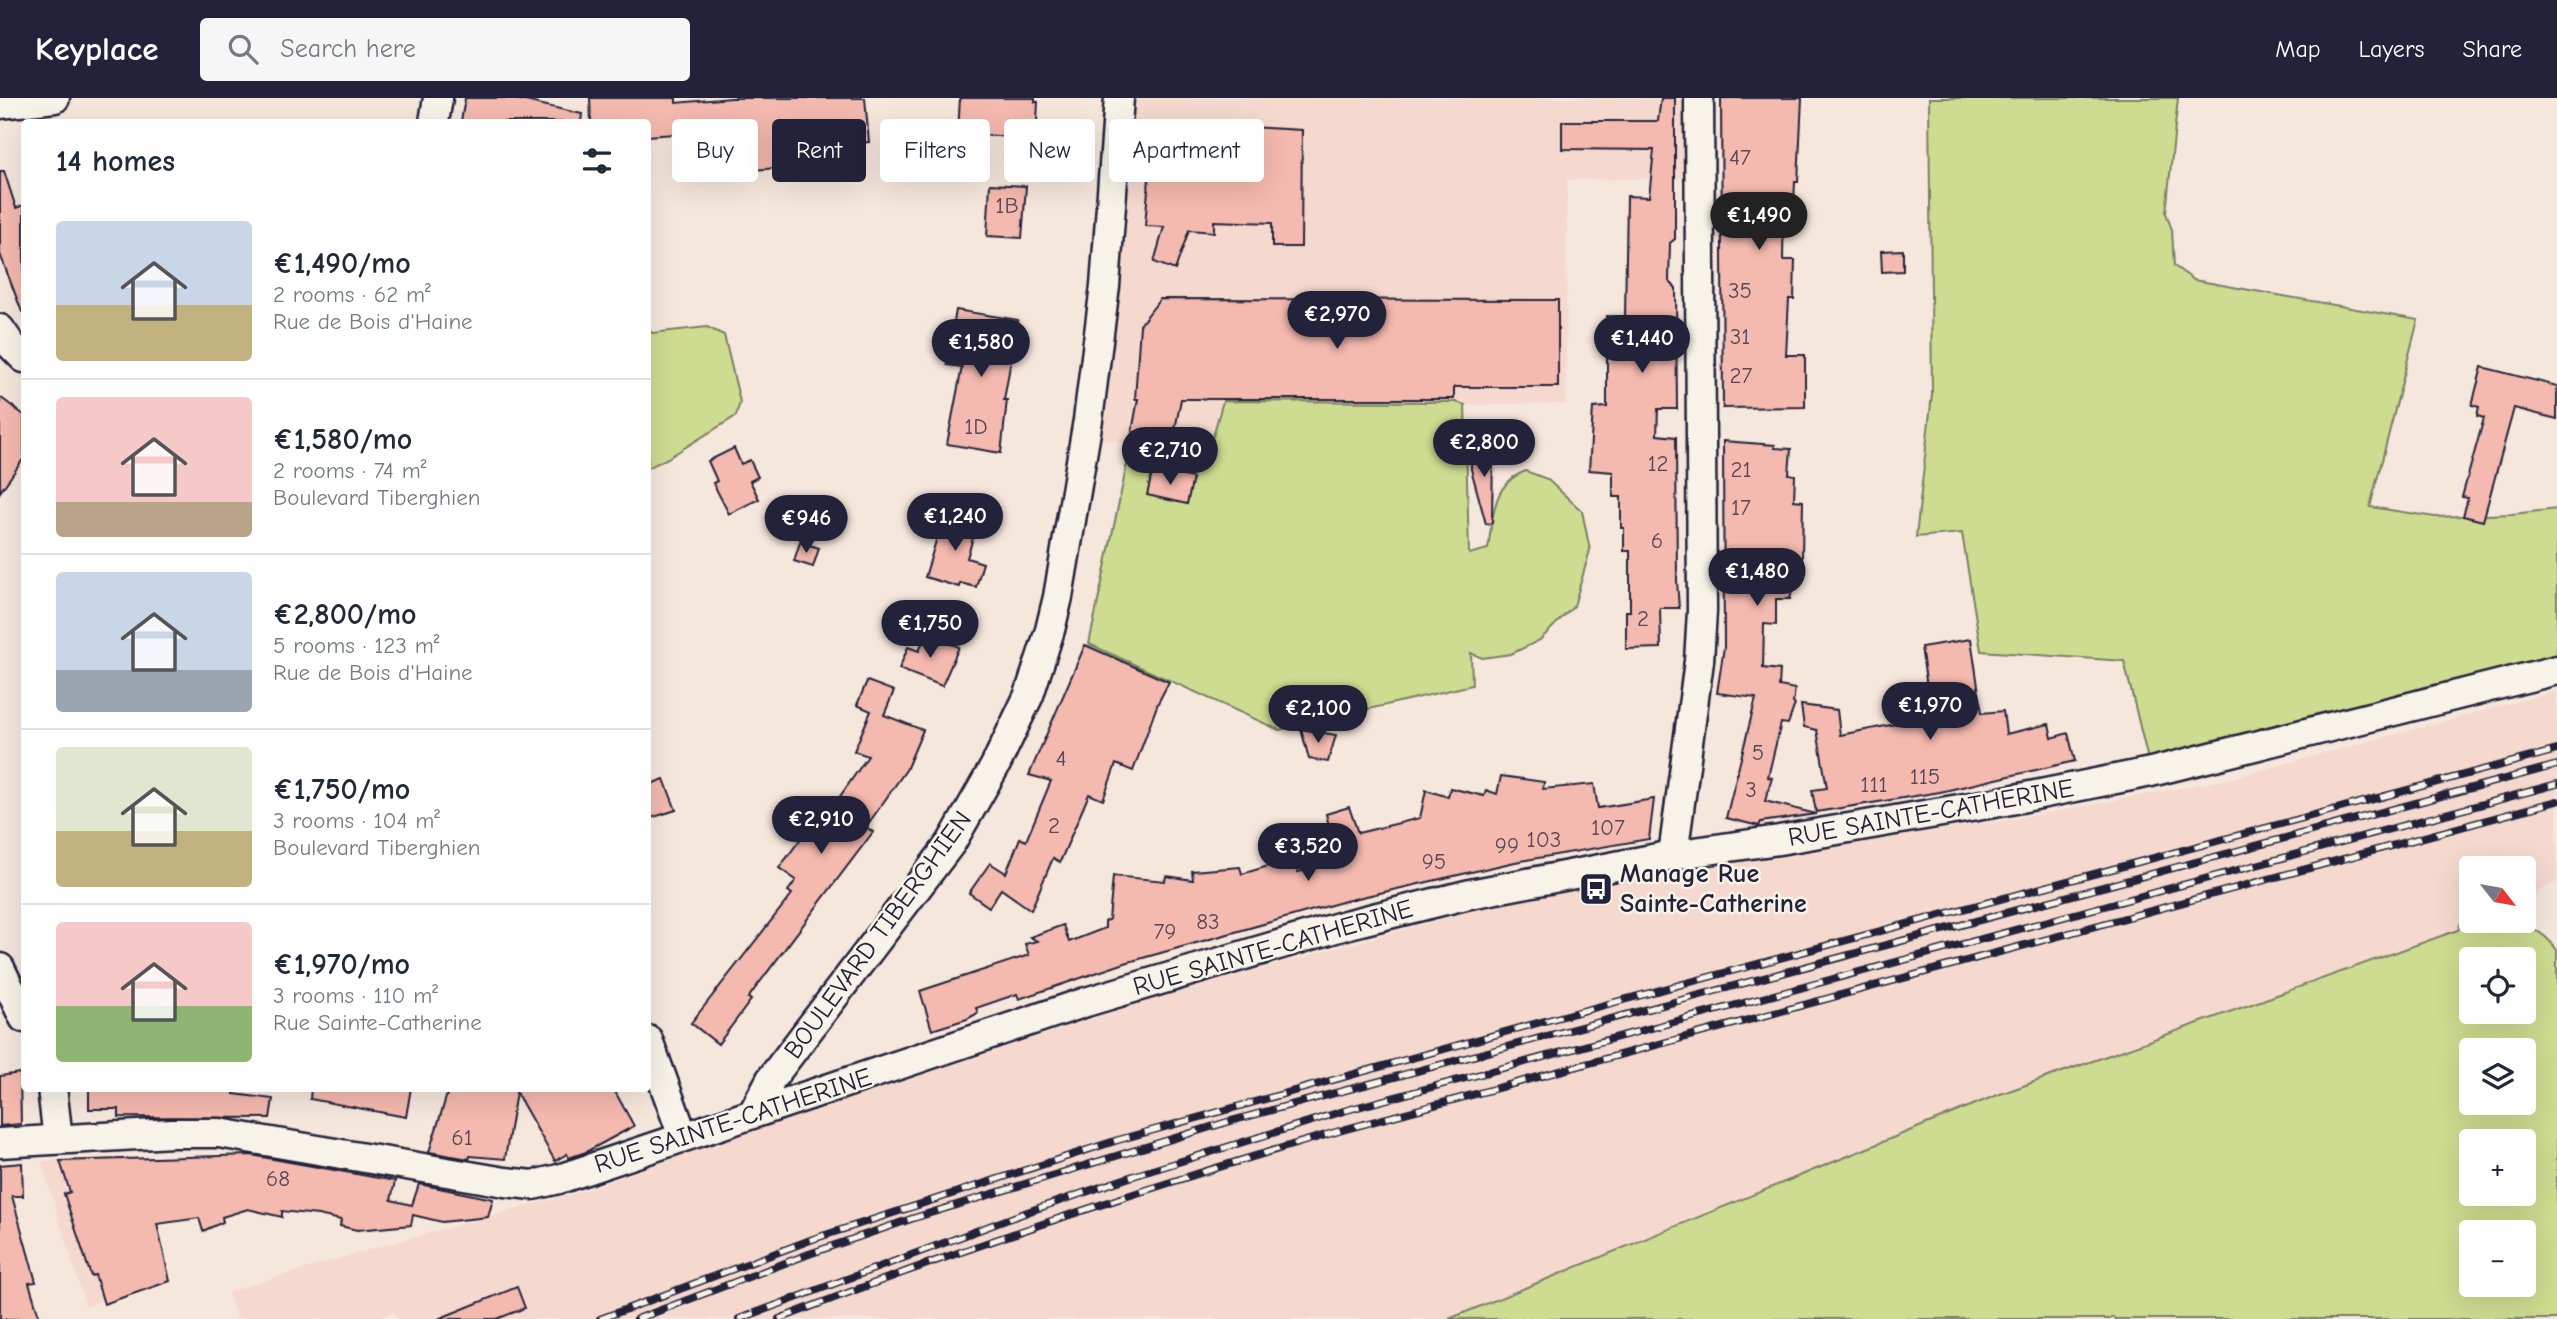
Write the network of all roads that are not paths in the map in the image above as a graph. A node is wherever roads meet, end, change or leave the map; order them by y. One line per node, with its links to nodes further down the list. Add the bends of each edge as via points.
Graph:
1 (55, 98): 5 (street)
2 (438, 98): 6 (street)
3 (1119, 98): 15 (street, BOULEVARD TIBERGHIEN, via 1105,285 1088,420 1058,597 1029,695 951,843 771,1079)
4 (1699, 98): 10 (street, via 1702,611)
5 (0, 104)
6 (434, 119)
7 (0, 329): 8 (street)
8 (21, 355)
9 (2557, 670): 10 (street, RUE SAINTE-CATHERINE, via 2151,772 2000,802)
10 (1673, 855): 15 (street, RUE SAINTE-CATHERINE, via 1470,894 1349,924 1086,1002)
11 (0, 968): 12 (street)
12 (21, 1003)
13 (651, 1048): 16 (street)
14 (52, 1092): 17 (street)
15 (753, 1113): 16 (street, RUE SAINTE-CATHERINE)
16 (683, 1136): 17 (street, RUE SAINTE-CATHERINE, via 533,1185 219,1133)
17 (58, 1139): 18 (street, RUE SAINTE-CATHERINE)
18 (0, 1143)

